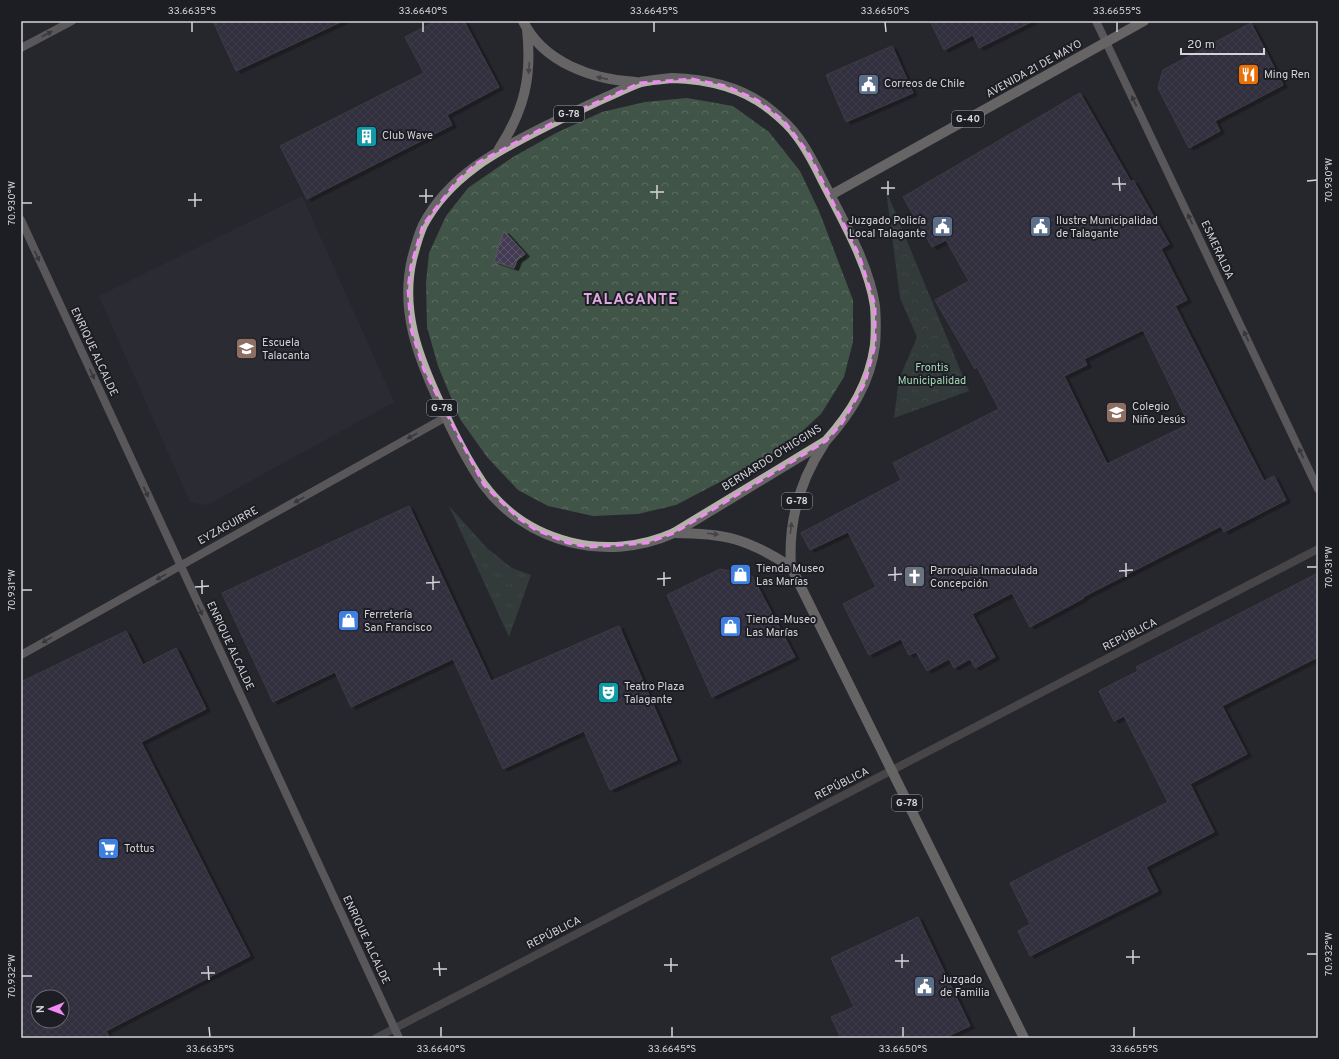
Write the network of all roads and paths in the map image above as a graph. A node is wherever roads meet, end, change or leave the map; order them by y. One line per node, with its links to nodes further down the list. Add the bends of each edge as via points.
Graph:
1 (72, 21): 6 (street, one-way to 1)
2 (1096, 21): 5 (street, ESMERALDA)
3 (1144, 21): 5 (main road, AVENIDA 21 DE MAYO / G-40)
4 (525, 25): 7 (main road, G-78, one-way to 4, via 597,77 576,69 541,45); 8 (main road, G-78, one-way to 8, via 529,64 526,92 510,132)
5 (1106, 42): 9 (main road, AVENIDA 21 DE MAYO / G-40); 13 (street, ESMERALDA, one-way to 5)
6 (21, 48)
7 (640, 82): 8 (main road, BERNARDO O'HIGGINS / G-78); 9 (main road, BERNARDO O'HIGGINS / G-78, via 672,78 692,79 726,86 757,100 784,121 798,136)
8 (499, 149): 11 (main road, BERNARDO O'HIGGINS / G-78, via 477,163 439,202 423,226 411,266 408,289 411,329 424,370)
9 (831, 195): 12 (main road, BERNARDO O'HIGGINS / G-78, via 869,280 875,305 876,325 872,365 865,383 846,417)
10 (21, 220): 16 (street, ENRIQUE ALCALDE, one-way to 16)
11 (446, 417): 14 (main road, BERNARDO O'HIGGINS / G-78, via 484,485 517,517 536,530 568,543 612,548 647,543); 16 (street, EYZAGUIRRE, one-way to 16)
12 (826, 441): 14 (main road, BERNARDO O'HIGGINS / G-78); 17 (main road, G-78, one-way to 12, via 794,509 802,485)
13 (1318, 489)
14 (674, 533): 17 (main road, G-78, one-way to 17, via 716,534 742,540 768,552)
15 (1318, 549): 19 (street, REPÚBLICA)
16 (180, 566): 18 (street, EYZAGUIRRE, one-way to 18); 20 (street, ENRIQUE ALCALDE, one-way to 20)
17 (791, 567): 19 (main road, G-78)
18 (21, 655)
19 (891, 771): 20 (street, REPÚBLICA); 23 (main road, G-78)
20 (394, 1029): 21 (street, REPÚBLICA); 22 (street, ENRIQUE ALCALDE)
21 (376, 1038)
22 (399, 1038)
23 (1024, 1038)

